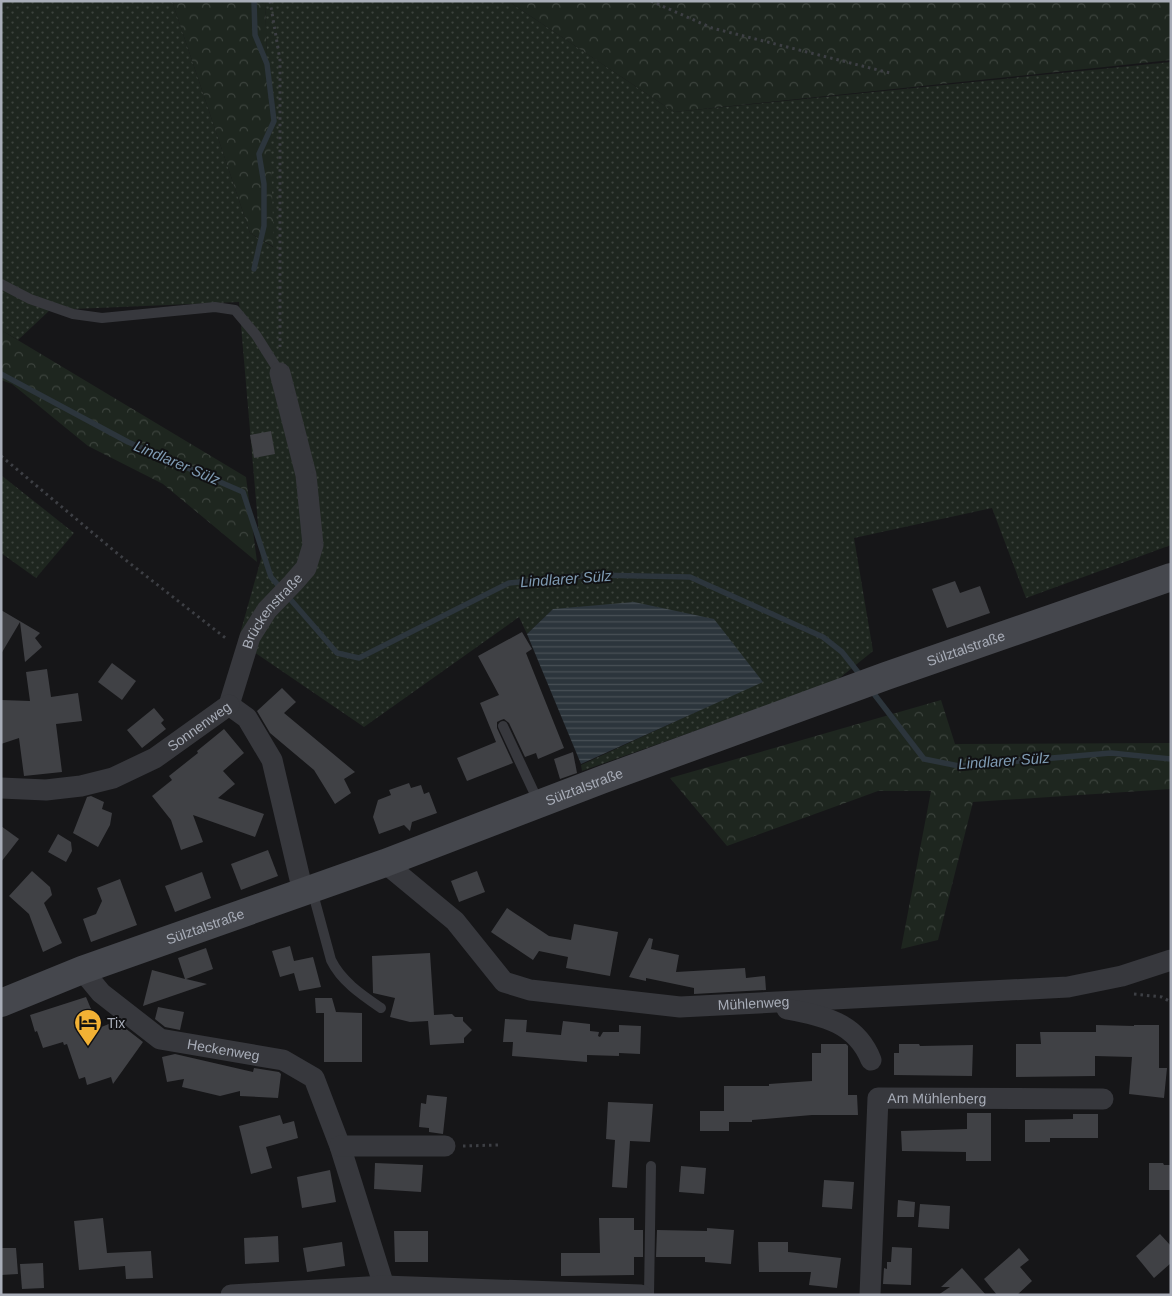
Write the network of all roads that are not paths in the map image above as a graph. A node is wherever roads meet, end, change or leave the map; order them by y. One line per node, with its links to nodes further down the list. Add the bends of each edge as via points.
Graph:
1 (1, 284): 2 (lane, via 30,299 73,314 102,318 215,307 235,310 256,335)
2 (280, 373): 4 (street, Brückenstraße, via 306,476 313,545 306,568 267,610 250,637)
3 (1171, 577): 7 (main road, Sülztalstraße, via 886,676)
4 (229, 705): 6 (street, Sonnenweg, via 155,758 114,778 46,790); 9 (street, Sonnenweg, via 247,718 272,760)
5 (503, 726): 7 (lane)
6 (1, 788)
7 (540, 804): 8 (main road, Sülztalstraße)
8 (385, 863): 9 (main road, Sülztalstraße); 12 (street, Mühlenweg, via 455,921 504,982 530,990 680,1007)
9 (307, 891): 11 (main road, Sülztalstraße); 14 (lane, via 334,968 362,996)
10 (1171, 960): 12 (street, Mühlenweg, via 1122,976 1068,987)
11 (82, 970): 13 (main road, Sülztalstraße); 17 (street, Heckenweg, via 101,993 160,1039 283,1060 314,1078)
12 (770, 1002): 15 (street, via 842,1025 862,1042)
13 (1, 1003)
14 (381, 1008)
15 (871, 1060)
16 (1103, 1099): 24 (street, Am Mühlenberg, via 878,1098)
17 (340, 1146): 18 (street); 20 (street, Heckenweg)
18 (445, 1146)
19 (651, 1166): 23 (lane)
20 (384, 1286): 21 (street); 22 (street)
21 (242, 1294)
22 (641, 1295)
23 (649, 1295)
24 (870, 1295)

